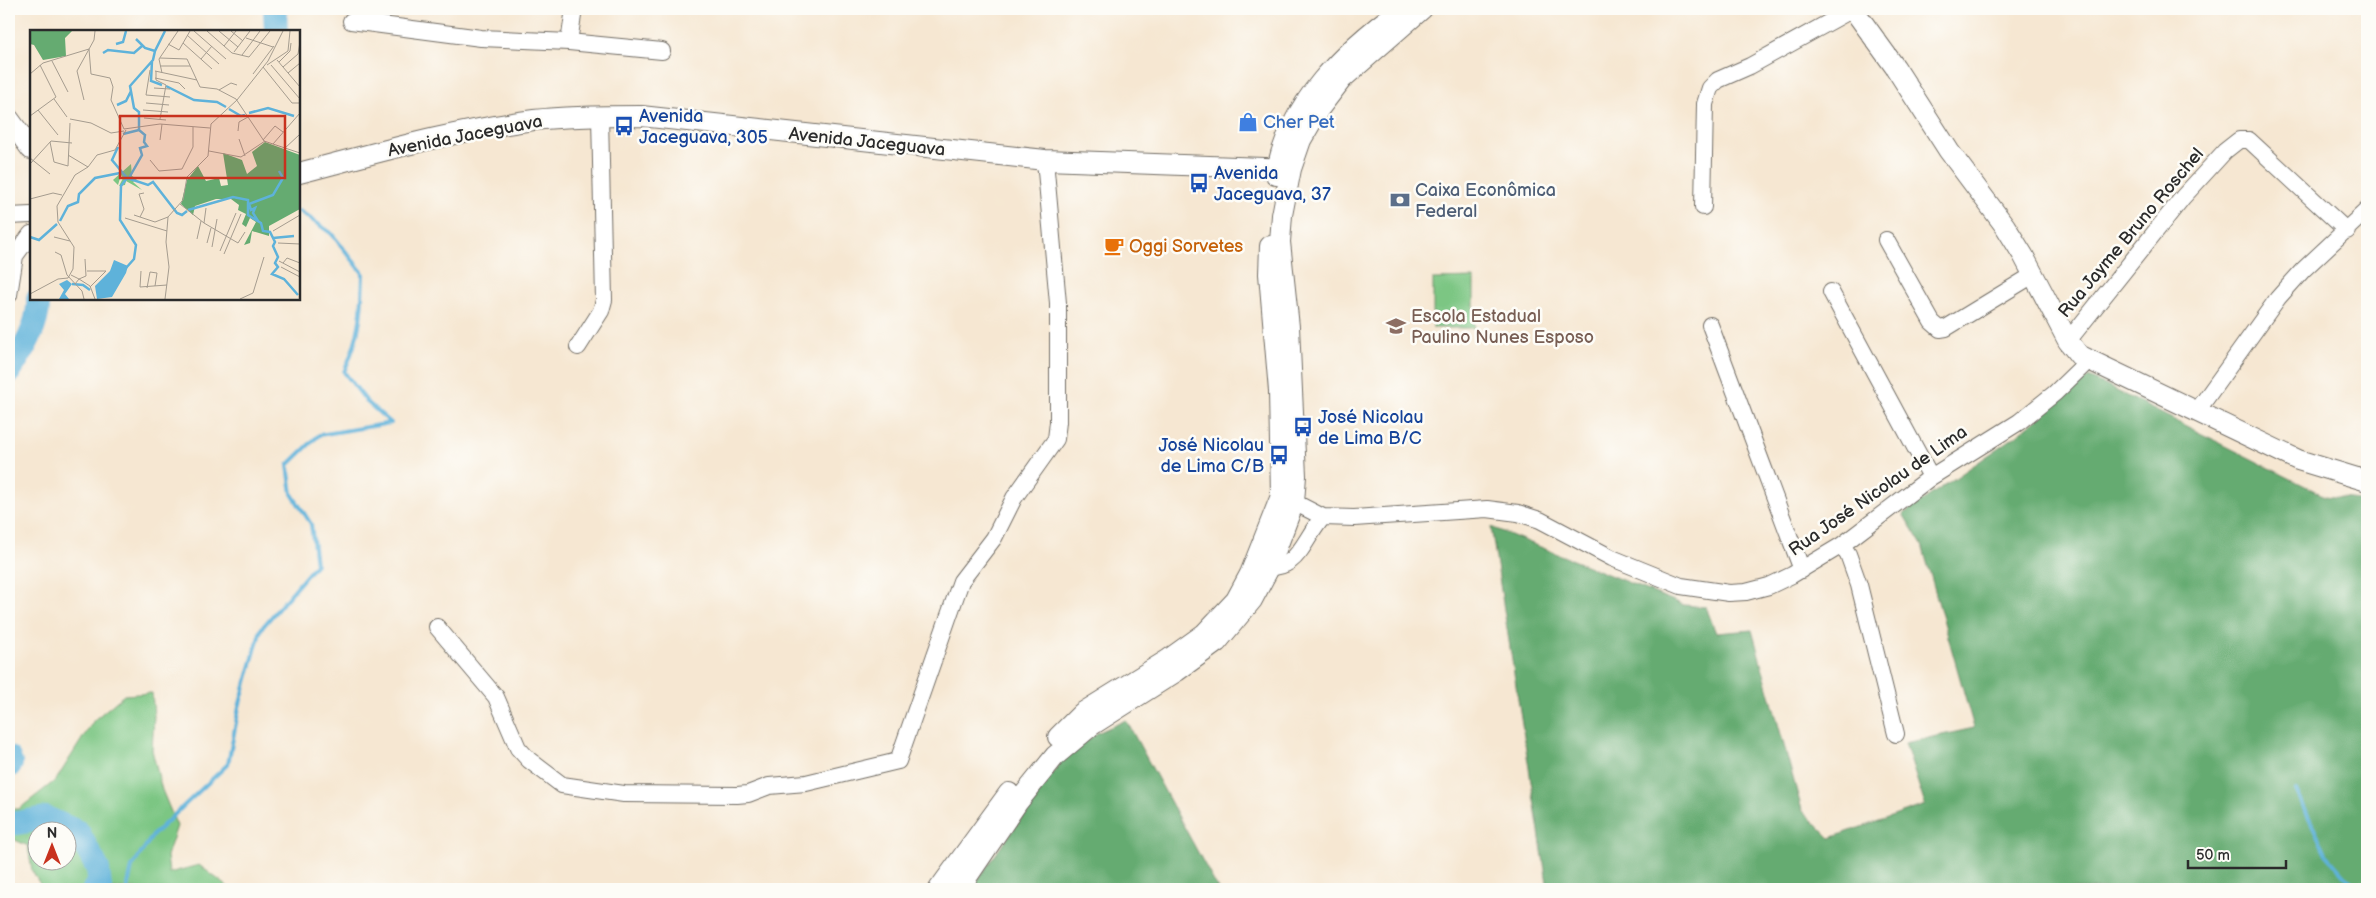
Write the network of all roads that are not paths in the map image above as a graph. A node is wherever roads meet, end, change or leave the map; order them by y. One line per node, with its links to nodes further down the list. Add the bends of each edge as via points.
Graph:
1 (574, 9): 6 (street)
2 (1401, 9): 12 (main road, via 1331,68 1312,93 1285,143)
3 (1422, 9): 12 (main road, via 1342,79 1314,117)
4 (1853, 9): 14 (street, via 1750,66 1718,80 1710,88 1706,104); 21 (main road, via 1949,151 2005,226)
5 (351, 21): 6 (street, via 481,38)
6 (569, 42): 7 (street)
7 (662, 51)
8 (600, 116): 11 (main road, Avenida Jaceguava, via 641,116); 13 (main road, Avenida Jaceguava, via 532,120); 26 (street, via 604,300 601,311)
9 (9, 119): 10 (main road)
10 (30, 148)
11 (1045, 160): 12 (main road, Avenida Jaceguava); 36 (street, via 1058,303 1056,439 1014,498 994,538 961,582 898,761 806,783 769,786 737,796 624,794 568,787 529,760 518,748 496,697)
12 (1284, 168): 31 (main road, via 1271,220 1269,274)
13 (300, 172)
14 (1703, 207)
15 (2367, 210): 18 (street)
16 (30, 215): 17 (street)
17 (9, 216)
18 (2347, 231): 25 (street, Rua Jayme Bruno Roschel, via 2248,140 2239,140 2183,197); 28 (street, via 2303,270 2278,298)
19 (30, 235): 23 (street, via 15,256)
20 (1886, 240): 21 (street, via 1932,322 1940,329)
21 (2033, 275): 25 (main road)
22 (1831, 292): 29 (street)
23 (9, 296)
24 (1710, 325): 35 (street)
25 (2068, 341): 27 (main road, via 2079,355)
26 (578, 347)
27 (2089, 360): 28 (main road); 29 (street, Rua José Nicolau de Lima, via 2019,422)
28 (2197, 411): 30 (main road, via 2298,460)
29 (1931, 477): 33 (street, Rua José Nicolau de Lima)
30 (2366, 479)
31 (1288, 499): 32 (street, Rua José Nicolau de Lima); 34 (main road)
32 (1323, 516): 34 (street, via 1293,558 1281,567); 35 (street, Rua José Nicolau de Lima, via 1354,518 1487,509 1518,513 1540,520 1612,558 1681,586 1728,592 1746,592 1769,586)
33 (1842, 545): 35 (street, Rua José Nicolau de Lima); 37 (street, via 1860,585)
34 (1261, 567): 38 (main road, via 1204,634 1082,712 1006,796); 39 (main road, via 1252,600 1217,642 1092,725 1055,756 1018,802)
35 (1802, 570)
36 (437, 627)
37 (1896, 734)
38 (939, 889)
39 (960, 889)

